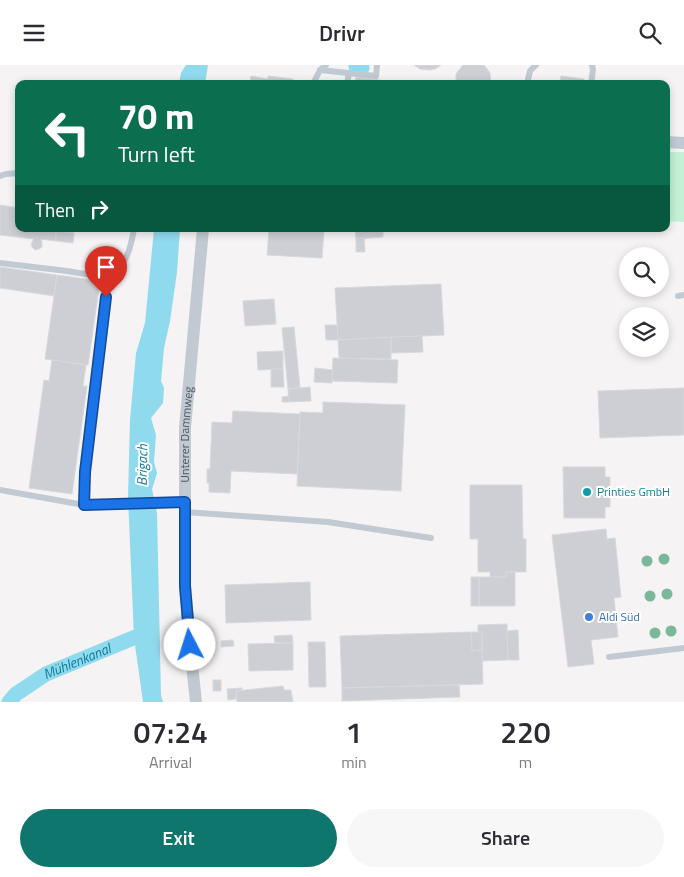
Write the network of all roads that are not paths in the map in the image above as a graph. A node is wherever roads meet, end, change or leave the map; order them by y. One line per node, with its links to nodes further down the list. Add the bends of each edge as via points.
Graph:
1 (377, 65): 5 (lane, via 376,77)
2 (536, 65): 8 (lane)
3 (592, 65): 9 (lane)
4 (323, 67): 5 (lane); 6 (lane)
5 (349, 73): 7 (lane)
6 (315, 80)
7 (348, 80)
8 (528, 80)
9 (592, 80)
10 (670, 143): 11 (street)
11 (684, 143)
12 (15, 173): 13 (lane)
13 (0, 176)
14 (133, 232): 17 (lane, via 129,254)
15 (204, 232): 20 (street, Unterer Dammweg)
16 (0, 263): 17 (lane)
17 (109, 278): 19 (lane, via 85,472)
18 (0, 490): 19 (lane)
19 (84, 505): 20 (lane)
20 (181, 505): 21 (lane, via 328,522); 24 (street, Unterer Dammweg)
21 (432, 539)
22 (684, 647): 23 (lane)
23 (609, 657)
24 (196, 702)

